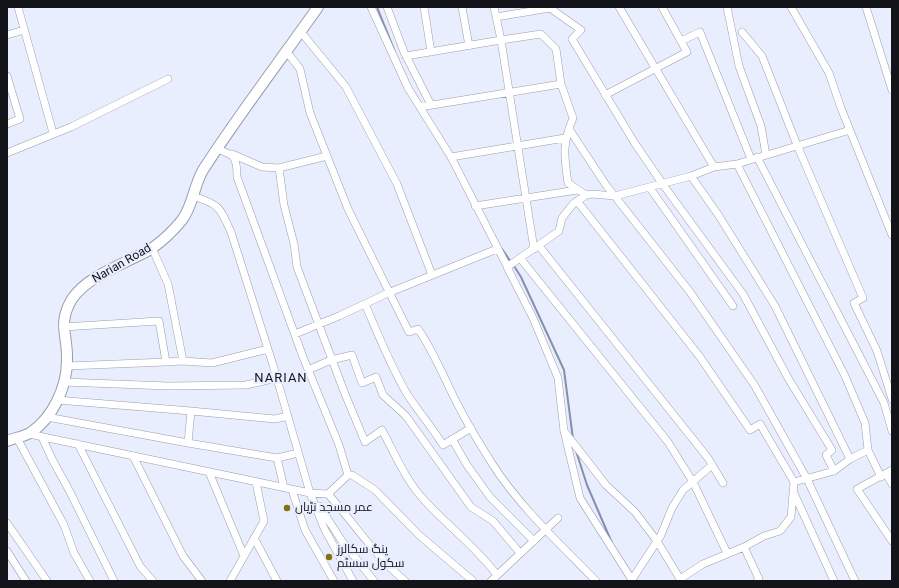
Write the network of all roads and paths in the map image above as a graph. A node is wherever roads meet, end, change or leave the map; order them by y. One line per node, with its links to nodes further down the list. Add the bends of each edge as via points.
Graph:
1 (18, 7): 14 (street)
2 (318, 7): 15 (main road, Narian Road)
3 (371, 7): 34 (street, via 408,88)
4 (387, 7): 23 (street)
5 (424, 7): 22 (street)
6 (462, 7): 20 (street)
7 (494, 7): 13 (street)
8 (619, 7): 25 (street)
9 (662, 7): 19 (street)
10 (727, 7): 45 (street, via 739,66 761,126)
11 (791, 7): 37 (street, via 829,73)
12 (866, 7): 26 (street)
13 (496, 17): 18 (street); 32 (street, via 550,8 581,30 572,39)
14 (24, 30): 17 (street); 38 (street)
15 (301, 32): 21 (main road, Narian Road); 68 (street, via 346,87 397,184)
16 (742, 32): 41 (street, via 762,56)
17 (7, 35)
18 (501, 40): 20 (street); 29 (street, via 541,34 556,49); 31 (street)
19 (681, 41): 25 (street, via 687,52); 48 (street, via 700,32)
20 (469, 46): 22 (street)
21 (287, 52): 42 (main road, Narian Road); 46 (street, via 300,69 310,113)
22 (431, 52): 23 (street)
23 (406, 56): 33 (street)
24 (892, 64): 26 (street)
25 (656, 68): 32 (street); 50 (street)
26 (885, 68): 30 (street)
27 (7, 76): 35 (street, via 20,119)
28 (168, 79): 38 (street, via 71,127)
29 (561, 84): 31 (street); 36 (street, via 573,118)
30 (892, 90)
31 (509, 93): 33 (street); 40 (street)
32 (605, 96): 53 (street)
33 (431, 105): 34 (street)
34 (420, 107): 47 (street)
35 (7, 124)
36 (569, 129): 39 (street); 58 (street)
37 (850, 130): 41 (street); 62 (street)
38 (53, 133): 43 (street)
39 (565, 138): 40 (street); 55 (street, via 568,183)
40 (517, 146): 47 (street); 59 (street)
41 (797, 146): 45 (street); 83 (street, via 863,298 854,303 877,351)
42 (217, 149): 44 (street); 57 (main road, Narian Road, via 202,172)
43 (7, 153)
44 (232, 154): 51 (street, via 262,167); 74 (street, via 237,162 237,177)
45 (766, 155): 48 (street)
46 (327, 156): 51 (street); 69 (street, via 348,209)
47 (451, 157): 61 (street)
48 (754, 158): 49 (street); 90 (street, via 884,403)
49 (737, 164): 50 (street); 97 (street, via 845,376 865,423)
50 (714, 167): 52 (street)
51 (279, 168): 72 (street, via 297,267)
52 (691, 176): 53 (street); 101 (street, via 775,306)
53 (662, 184): 54 (street); 103 (street, via 743,294 788,378 832,450 826,455)
54 (650, 188): 58 (street); 71 (street)
55 (577, 190): 56 (street); 59 (street)
56 (586, 195): 58 (street); 60 (street)
57 (193, 196): 63 (main road, Narian Road, via 182,220); 75 (street, via 214,203 222,212 231,232)
58 (615, 196): 107 (street, via 690,292 751,380)
59 (525, 198): 61 (street); 64 (street)
60 (577, 201): 64 (street, via 562,218 559,231); 110 (street, via 700,357 750,430 760,424)
61 (475, 206): 65 (street)
62 (892, 235)
63 (152, 248): 73 (main road, Narian Road, via 99,276 78,291 71,301); 78 (street, via 168,284)
64 (537, 248): 66 (street); 102 (street, via 661,398 708,458)
65 (497, 249): 67 (street); 68 (street)
66 (520, 258): 67 (street, via 507,267); 109 (street, via 668,442)
67 (509, 270): 89 (street, via 533,318 558,378)
68 (432, 275): 69 (street)
69 (388, 293): 70 (street); 88 (street, via 409,332 418,329 427,342)
70 (365, 304): 72 (street); 94 (street, via 408,396 443,445)
71 (733, 306)
72 (318, 325): 74 (street); 76 (street)
73 (63, 327): 77 (street, via 159,321); 79 (main road, Narian Road)
74 (295, 334): 80 (street)
75 (268, 348): 78 (street, via 212,362); 81 (street)
76 (331, 360): 80 (street); 127 (street, via 352,355 362,383 376,377 383,394 406,416 471,507 493,521); 130 (street, via 365,442 382,430 424,500 483,556)
77 (166, 362): 78 (street); 79 (street)
78 (183, 362)
79 (67, 366): 82 (main road, Narian Road)
80 (308, 370): 106 (street, via 339,445)
81 (277, 378): 82 (street, via 246,385 168,386); 86 (street)
82 (64, 382): 84 (main road, Narian Road)
83 (892, 399)
84 (57, 400): 85 (street); 87 (main road, Narian Road)
85 (191, 410): 86 (street, via 275,419); 95 (street)
86 (288, 416): 98 (street)
87 (47, 418): 91 (main road, Narian Road); 95 (street)
88 (471, 428): 94 (street); 120 (street, via 494,466)
89 (564, 431): 123 (street, via 606,485 634,512); 131 (street, via 580,498)
90 (892, 431)
91 (28, 434): 92 (street); 93 (main road, Narian Road)
92 (42, 437): 96 (street); 136 (street)
93 (12, 439): 135 (street, via 64,525 74,553)
94 (452, 439): 122 (street, via 490,497)
95 (188, 443): 100 (street)
96 (78, 444): 99 (street); 137 (street, via 140,566)
97 (868, 450): 101 (street); 105 (street)
98 (298, 453): 100 (street); 116 (street)
99 (133, 456): 104 (street); 138 (street, via 183,556)
100 (277, 458): 113 (street)
101 (850, 459): 103 (street)
102 (711, 466): 109 (street); 111 (street)
103 (834, 471): 107 (street)
104 (209, 472): 108 (street); 129 (street)
105 (886, 474): 112 (street); 124 (street, via 857,489)
106 (348, 475): 117 (street); 145 (street, via 356,476 375,490 419,535)
107 (807, 479): 110 (street); 149 (street)
108 (256, 482): 113 (street); 121 (street, via 264,521)
109 (693, 482): 123 (street, via 683,490 672,508); 128 (street)
110 (794, 482): 115 (street)
111 (723, 483)
112 (892, 484)
113 (284, 488): 114 (street)
114 (292, 490): 116 (street); 141 (street, via 305,530)
115 (792, 491): 125 (street, via 791,517 780,531); 148 (street)
116 (310, 493): 117 (street); 142 (street, via 324,528); 143 (street, via 342,541)
117 (328, 494): 144 (street, via 385,564)
118 (558, 518): 120 (street)
119 (7, 523): 134 (street)
120 (546, 529): 122 (street); 147 (street)
121 (254, 538): 129 (street); 140 (street)
122 (534, 541): 127 (street)
123 (657, 541): 128 (street, via 680,579); 131 (street)
124 (892, 541)
125 (744, 547): 128 (street); 132 (street)
126 (7, 551): 133 (street)
127 (520, 553): 130 (street)
128 (727, 553)
129 (244, 556): 139 (street)
130 (497, 575): 146 (street)
131 (634, 579)
132 (759, 580)
133 (26, 581)
134 (47, 581)
135 (90, 581)
136 (114, 581)
137 (153, 581)
138 (202, 581)
139 (230, 581)
140 (277, 581)
141 (334, 581)
142 (353, 581)
143 (374, 581)
144 (405, 581)
145 (473, 581)
146 (491, 581)
147 (596, 581)
148 (834, 581)
149 (855, 581)

